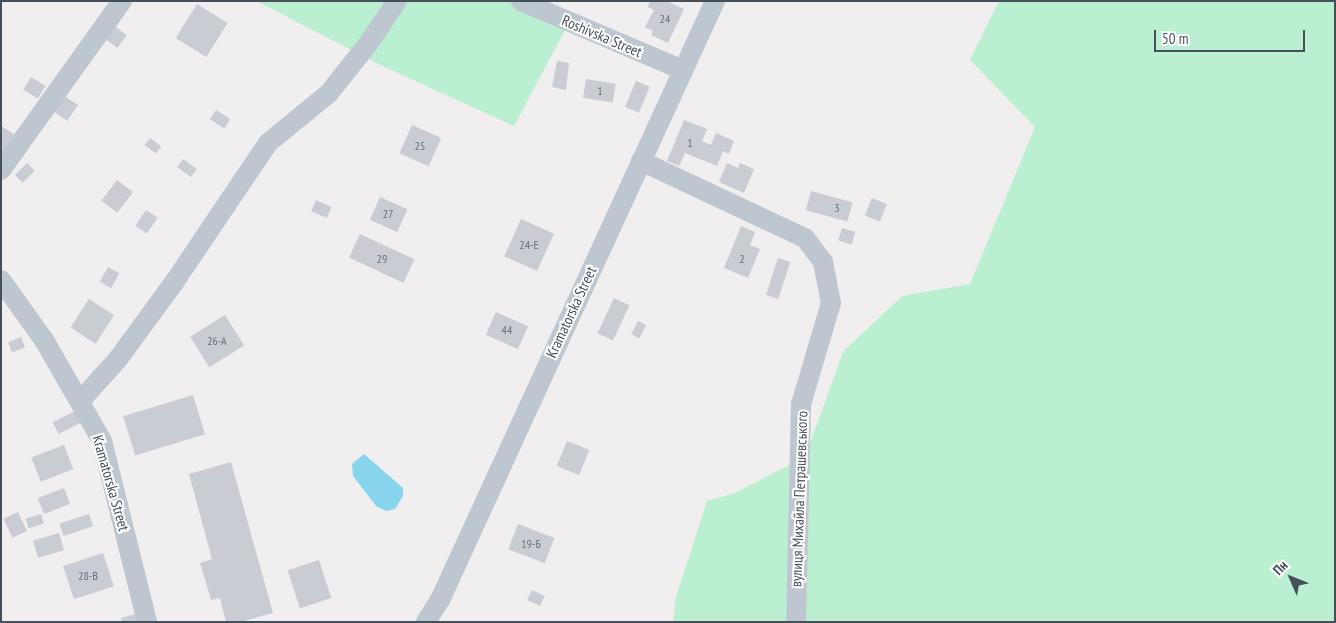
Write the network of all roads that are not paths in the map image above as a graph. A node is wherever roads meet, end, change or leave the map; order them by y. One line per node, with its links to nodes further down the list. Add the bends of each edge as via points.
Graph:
1 (122, 1): 7 (street)
2 (397, 1): 9 (street, via 329,93 268,143 175,281 118,359)
3 (521, 1): 5 (street, Roshivska Street)
4 (715, 1): 5 (street, Kramatorska Street)
5 (683, 70): 6 (street, Kramatorska Street)
6 (641, 161): 11 (street, Kramatorska Street, via 440,600); 12 (street, вулиця Михайла Петрашевського, via 805,238 823,262 831,303 801,404)
7 (1, 170)
8 (1, 280): 9 (street, Kramatorska Street)
9 (81, 400): 10 (street, Kramatorska Street, via 102,441)
10 (147, 622)
11 (426, 622)
12 (796, 622)

